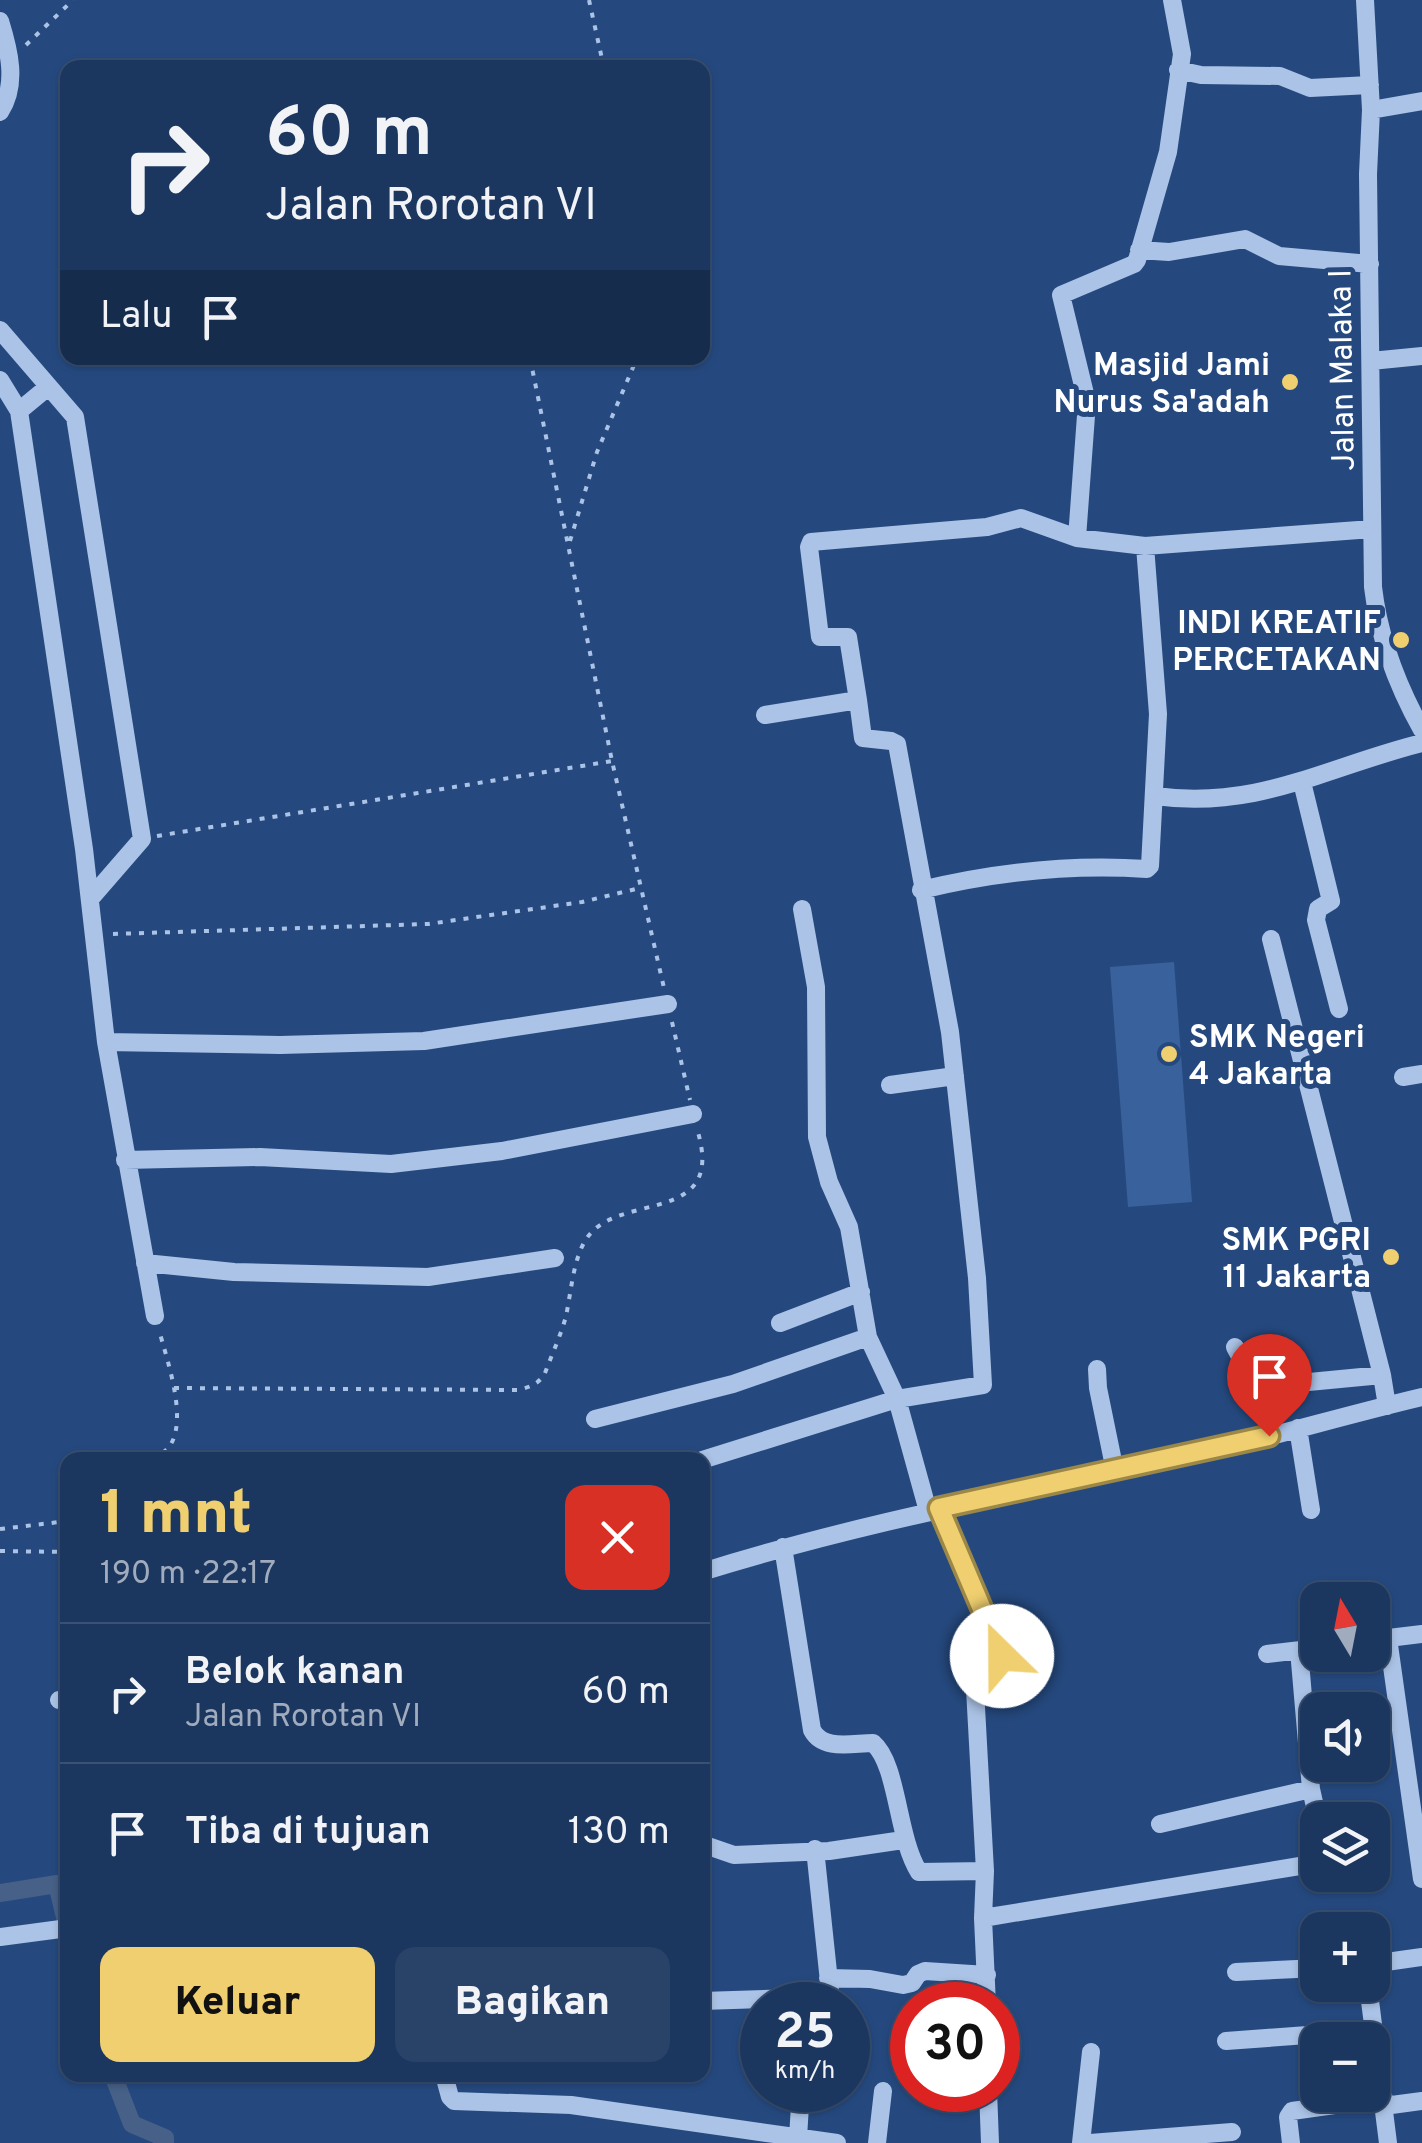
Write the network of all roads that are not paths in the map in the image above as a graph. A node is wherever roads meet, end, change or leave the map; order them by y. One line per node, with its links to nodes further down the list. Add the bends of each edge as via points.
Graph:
1 (1172, 0): 4 (street, via 1182,54)
2 (1365, 0): 5 (street, Jalan Malaka I)
3 (0, 21): 8 (street, via 12,59)
4 (1178, 70): 5 (street, via 1280,76 1310,88); 9 (street, via 1168,152)
5 (1370, 86): 7 (street, Jalan Malaka I)
6 (1422, 101): 7 (street)
7 (1371, 110): 10 (street, Jalan Malaka I)
8 (0, 112)
9 (1138, 255): 10 (street, via 1245,238 1278,256); 18 (street, via 1134,264 1062,294 1087,402)
10 (1370, 264): 13 (street, Jalan Malaka I)
11 (0, 330): 15 (street)
12 (1422, 356): 13 (street)
13 (1370, 361): 17 (street, Jalan Malaka I)
14 (0, 380): 16 (street)
15 (48, 387): 16 (street); 29 (street, via 74,417 142,839)
16 (18, 411): 29 (street)
17 (1372, 529): 19 (street); 21 (street, Jalan Malaka I, via 1377,620)
18 (1077, 538): 19 (street); 22 (street, via 1021,518 987,528 810,543 820,637 848,638)
19 (1145, 546): 27 (street, via 1158,714)
20 (1422, 691): 21 (street)
21 (1403, 696): 24 (street, Jalan Malaka I)
22 (858, 700): 23 (street); 28 (street, via 863,738 896,744)
23 (765, 715)
24 (1422, 730)
25 (1422, 743): 26 (street)
26 (1302, 782): 27 (street, via 1244,796); 33 (street, via 1331,901 1318,909 1316,920)
27 (1155, 796): 28 (street, via 1148,869 1088,865)
28 (922, 890): 36 (street)
29 (90, 898): 34 (street)
30 (802, 909): 43 (street, via 816,987 817,1137 849,1226)
31 (1272, 939): 49 (street)
32 (668, 1004): 34 (street, via 424,1042)
33 (1339, 1009)
34 (106, 1042): 40 (street)
35 (1422, 1074): 37 (street)
36 (955, 1076): 38 (street); 51 (street, via 984,1385)
37 (1403, 1077)
38 (890, 1085)
39 (693, 1114): 40 (street, via 502,1151 392,1164 260,1157)
40 (126, 1160): 42 (street)
41 (555, 1258): 42 (street, via 428,1277)
42 (145, 1263): 44 (street)
43 (861, 1292): 45 (street); 46 (street)
44 (155, 1316)
45 (780, 1323)
46 (868, 1338): 51 (street); 53 (street, via 732,1384)
47 (1235, 1348): 49 (street, via 1256,1387)
48 (1097, 1369): 56 (street)
49 (1382, 1375): 52 (street)
50 (1422, 1398): 52 (street)
51 (897, 1399): 55 (street); 57 (street)
52 (1387, 1406): 54 (street)
53 (595, 1418)
54 (1298, 1428): 56 (street); 58 (street)
55 (710, 1457)
56 (1115, 1471): 57 (street)
57 (934, 1510): 59 (street); 74 (street, via 1002,1654 975,1689)
58 (1311, 1510)
59 (783, 1547): 60 (street); 70 (street, via 812,1730 826,1744 880,1748)
60 (710, 1570)
61 (1422, 1634): 62 (street)
62 (1390, 1638)
63 (1300, 1650): 64 (street)
64 (1267, 1654)
65 (1308, 1672): 67 (street)
66 (1386, 1672): 75 (street)
67 (1311, 1789): 68 (street); 69 (street)
68 (1314, 1802)
69 (1160, 1824)
70 (903, 1840): 72 (street); 74 (street, via 919,1872)
71 (710, 1847): 72 (street, via 734,1855)
72 (816, 1850): 84 (street)
73 (1300, 1866): 76 (street)
74 (985, 1871): 76 (street)
75 (1422, 1878)
76 (983, 1918): 83 (street)
77 (60, 1929): 78 (street)
78 (0, 1937)
79 (1422, 1957): 80 (street)
80 (1390, 1961)
81 (1300, 1969): 82 (street)
82 (1236, 1972)
83 (986, 1975): 84 (street, via 926,1971 903,1985); 85 (street)
84 (828, 1978): 86 (street, via 830,1991 820,1999)
85 (986, 1982)
86 (710, 2001)
87 (1300, 2036): 88 (street)
88 (1226, 2041)
89 (1091, 2052): 103 (street)
90 (446, 2082): 99 (street, via 454,2102 571,2105)
91 (884, 2091): 101 (street)
92 (1422, 2101): 93 (street)
93 (1390, 2102)
94 (1300, 2111): 105 (street, via 1288,2117)
95 (800, 2112): 99 (street)
96 (989, 2112): 102 (street)
97 (1385, 2112): 106 (street)
98 (1232, 2132): 104 (street)
99 (798, 2138): 100 (street)
100 (837, 2143)
101 (877, 2143)
102 (990, 2143)
103 (1080, 2143)
104 (1090, 2143)
105 (1290, 2143)
106 (1388, 2143)

